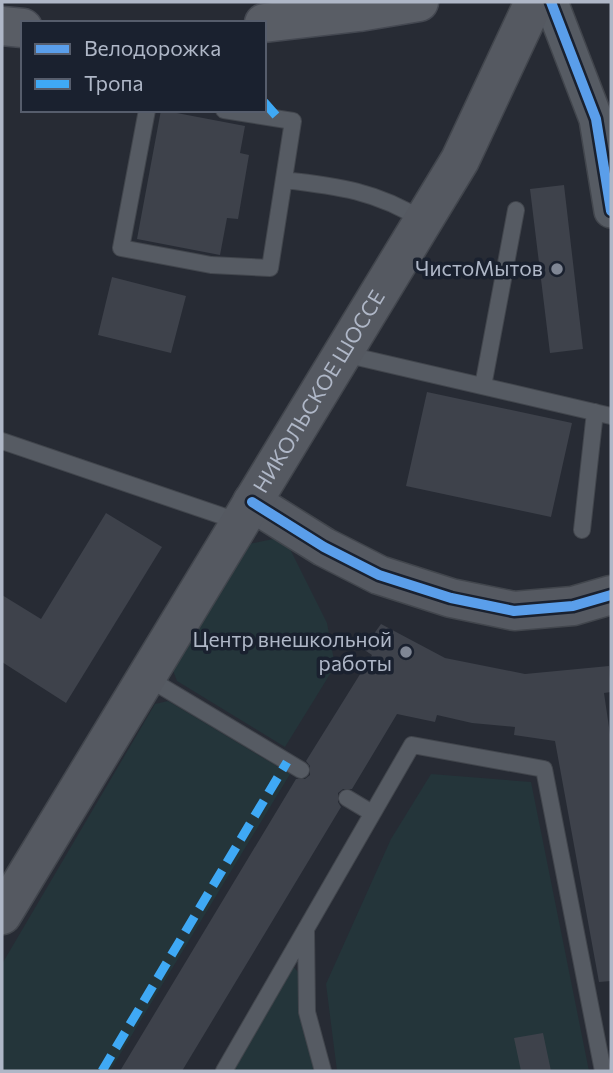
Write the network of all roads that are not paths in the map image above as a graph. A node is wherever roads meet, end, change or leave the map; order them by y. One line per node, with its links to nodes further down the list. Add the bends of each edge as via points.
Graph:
1 (419, 2): 4 (main road)
2 (534, 2): 12 (main road, НИКОЛЬСКОЕ ШОССЕ, via 460,160)
3 (551, 2): 11 (street, via 596,119)
4 (266, 23)
5 (2, 26): 6 (main road)
6 (21, 28)
7 (147, 112): 9 (lane, via 121,248 211,265 270,268)
8 (237, 112): 9 (lane, via 293,121)
9 (284, 180): 12 (lane, via 377,196)
10 (516, 210): 14 (lane)
11 (611, 211)
12 (424, 221): 13 (main road, НИКОЛЬСКОЕ ШОССЕ)
13 (344, 354): 14 (lane); 17 (main road, НИКОЛЬСКОЕ ШОССЕ)
14 (483, 386): 15 (lane)
15 (603, 414): 18 (lane)
16 (2, 441): 17 (lane)
17 (246, 512): 19 (main road, via 379,575 451,598 514,611 573,606); 20 (main road, НИКОЛЬСКОЕ ШОССЕ)
18 (582, 530)
19 (611, 595)
20 (146, 677): 21 (lane); 24 (main road, НИКОЛЬСКОЕ ШОССЕ)
21 (301, 770)
22 (347, 797): 23 (lane)
23 (372, 813): 25 (lane); 28 (lane, via 412,745 544,769)
24 (2, 915)
25 (306, 928): 26 (lane); 27 (lane, via 307,1012)
26 (224, 1071)
27 (323, 1071)
28 (603, 1071)

